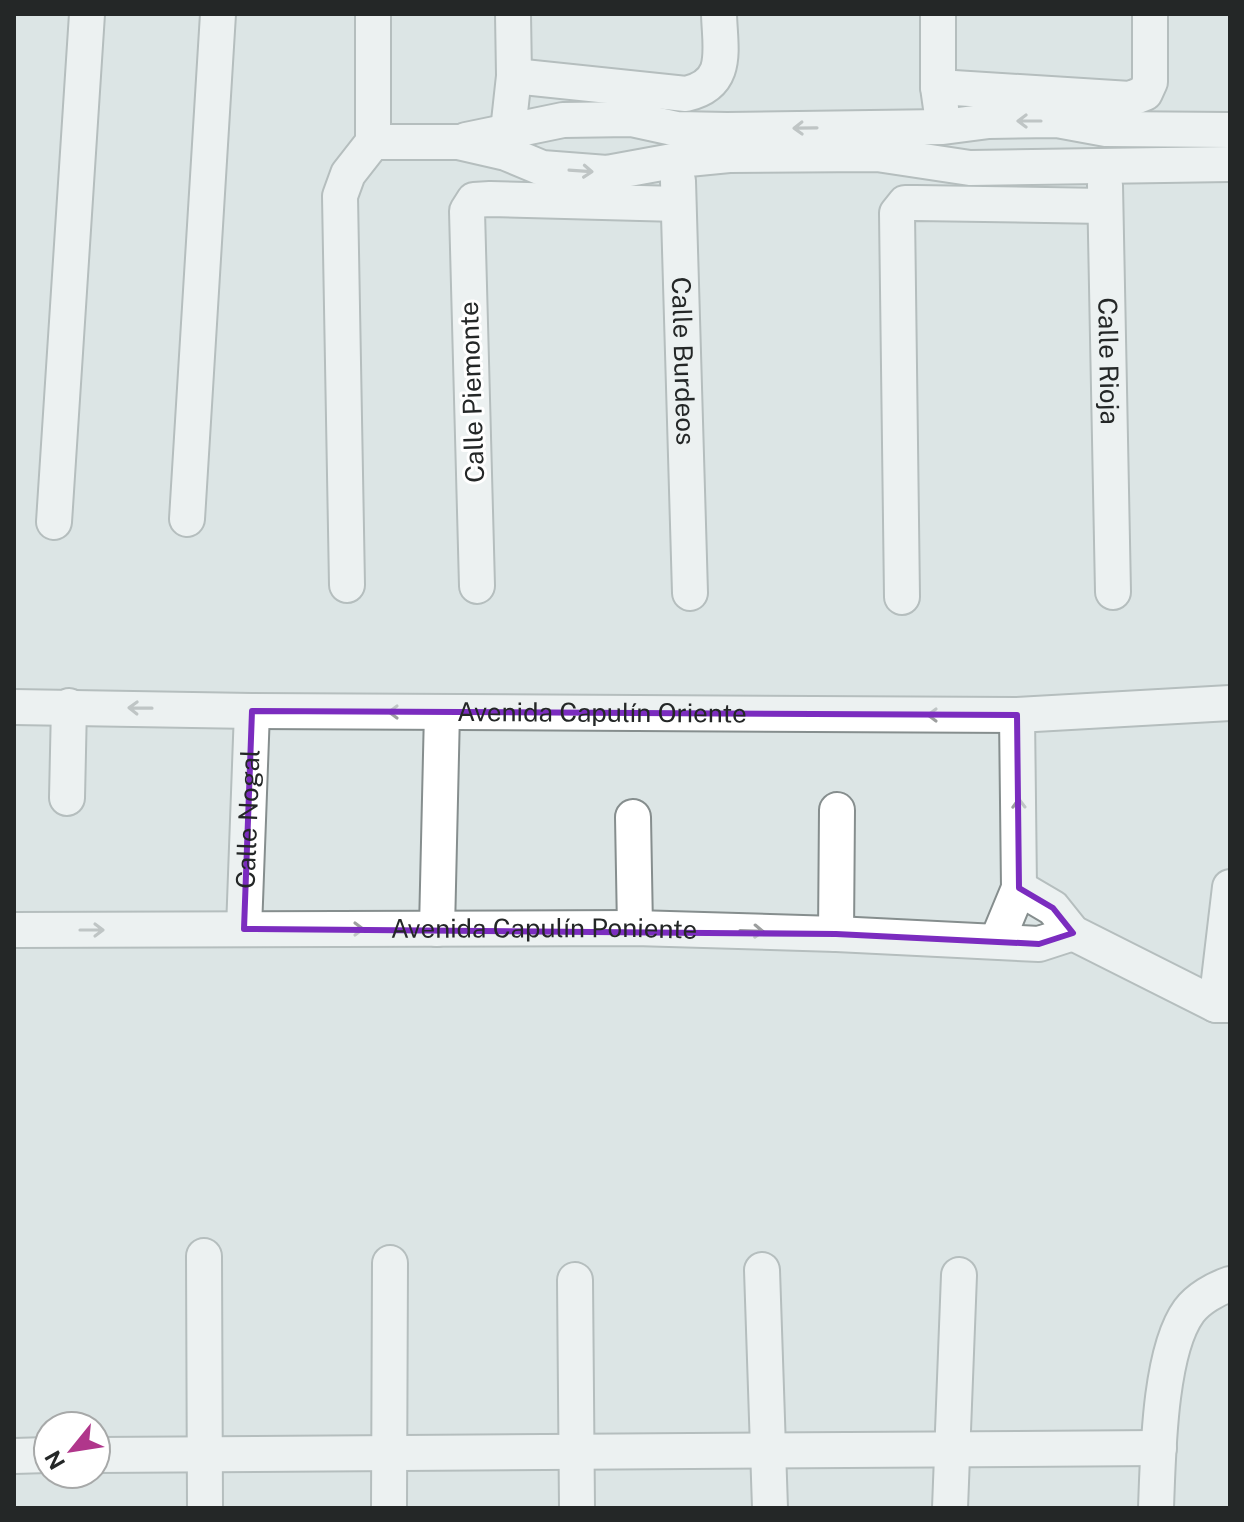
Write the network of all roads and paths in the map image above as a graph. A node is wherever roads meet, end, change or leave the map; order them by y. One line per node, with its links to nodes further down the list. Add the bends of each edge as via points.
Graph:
1 (87, 14): 22 (street)
2 (218, 14): 21 (street)
3 (373, 14): 14 (street)
4 (513, 14): 8 (street)
5 (719, 14): 8 (street, via 720,70 704,90 686,94)
6 (938, 14): 9 (street)
7 (1150, 14): 9 (street, via 1150,82 1145,93 1130,99)
8 (514, 76): 13 (street)
9 (938, 87): 10 (street)
10 (943, 127): 11 (street, one-way to 10, via 1057,120); 15 (street, one-way to 15); 16 (street)
11 (1106, 129): 12 (street); 18 (street, Calle Rioja)
12 (1230, 130)
13 (506, 141): 14 (street); 15 (street, via 577,120 631,119); 15 (street, one-way to 15, via 542,168 607,173)
14 (373, 142): 23 (street, via 348,174 340,196)
15 (677, 144): 16 (street, via 729,155 877,154); 19 (street, Calle Burdeos)
16 (947, 164): 18 (street)
17 (1230, 164): 18 (street)
18 (1105, 167): 20 (street, Calle Rioja)
19 (678, 204): 24 (street, Calle Piemonte, via 474,200 467,211); 26 (street, Calle Burdeos)
20 (1105, 206): 25 (street, Calle Rioja); 27 (street, via 905,203 897,213)
21 (187, 519)
22 (54, 522)
23 (347, 585)
24 (477, 586)
25 (1113, 592)
26 (690, 593)
27 (902, 597)
28 (1230, 703): 33 (street, Avenida Capulín Oriente)
29 (69, 706): 30 (street, Avenida Capulín Oriente); 31 (street, Avenida Capulín Oriente, one-way to 29); 34 (street)
30 (14, 707)
31 (252, 711): 32 (street, Avenida Capulín Oriente, one-way to 31); 40 (street, Calle Nogal)
32 (442, 712): 33 (street, Avenida Capulín Oriente, one-way to 32); 41 (street)
33 (1017, 715): 38 (street, one-way to 33)
34 (67, 798)
35 (837, 810): 44 (street)
36 (633, 817): 39 (street)
37 (1230, 887): 46 (street)
38 (1019, 888): 43 (street, via 1053,908); 45 (street)
39 (635, 928): 41 (street, Avenida Capulín Poniente); 44 (street, Avenida Capulín Poniente, one-way to 44)
40 (244, 929): 41 (street, Avenida Capulín Poniente, one-way to 41); 42 (street, Avenida Capulín Poniente, one-way to 40)
41 (437, 929)
42 (14, 930)
43 (1073, 933): 45 (street, Avenida Capulín Poniente, via 1039,944); 46 (street)
44 (836, 934): 45 (street, Avenida Capulín Poniente)
45 (997, 941)
46 (1223, 1005)
47 (204, 1256): 59 (street)
48 (390, 1263): 57 (street)
49 (762, 1270): 56 (street)
50 (959, 1275): 54 (street)
51 (575, 1280): 55 (street)
52 (1230, 1284): 53 (street, via 1216,1288 1190,1310 1175,1340)
53 (1159, 1448): 54 (street); 65 (street)
54 (952, 1450): 56 (street); 64 (street)
55 (576, 1452): 56 (street); 57 (street); 62 (street)
56 (768, 1452): 63 (street)
57 (389, 1454): 59 (street); 61 (street)
58 (112, 1455): 59 (street)
59 (205, 1455): 60 (street)
60 (205, 1508)
61 (389, 1508)
62 (577, 1508)
63 (770, 1508)
64 (950, 1508)
65 (1156, 1508)

